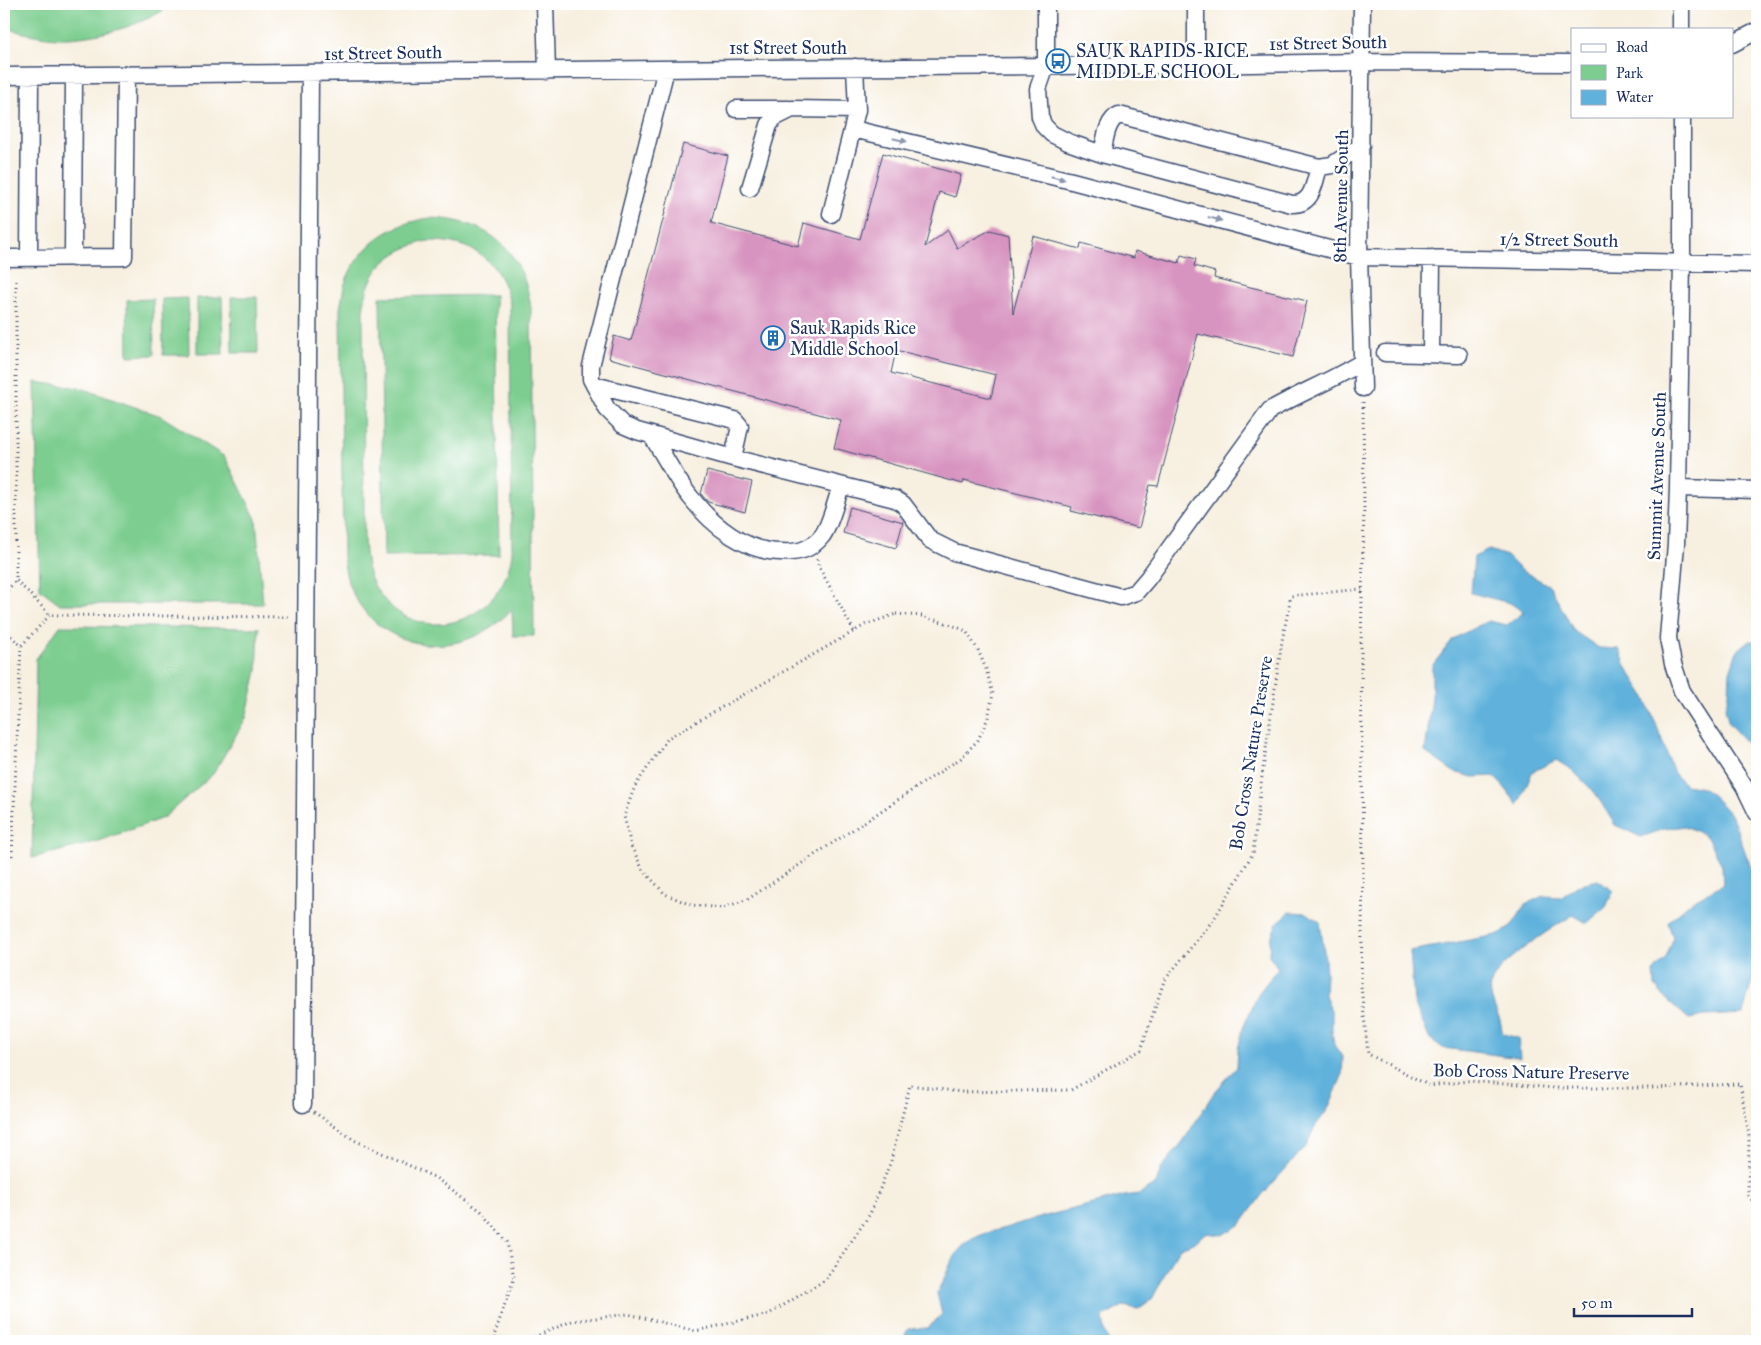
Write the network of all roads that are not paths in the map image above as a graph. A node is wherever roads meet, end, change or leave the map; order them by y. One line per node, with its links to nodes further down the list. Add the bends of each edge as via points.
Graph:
1 (545, 4): 15 (street)
2 (1046, 4): 11 (street)
3 (1196, 4): 12 (street)
4 (1362, 4): 9 (street, 8th Avenue South)
5 (1681, 4): 6 (street)
6 (1681, 28)
7 (1757, 30): 8 (street)
8 (1734, 43)
9 (1362, 62): 10 (street, 1st Street South); 12 (street, 1st Street South); 26 (street, 8th Avenue South)
10 (1571, 63)
11 (1046, 66): 12 (street, 1st Street South); 13 (street, 1st Street South); 27 (street, via 1038,89 1040,117 1044,126 1068,142)
12 (1196, 66)
13 (855, 67): 14 (street, 1st Street South); 23 (street)
14 (666, 69): 15 (street, 1st Street South); 42 (street, via 591,366)
15 (547, 71): 16 (street, 1st Street South)
16 (310, 74): 17 (street, 1st Street South); 50 (street)
17 (126, 75): 20 (street, 1st Street South); 34 (street, via 124,257)
18 (4, 76): 19 (street, 1st Street South)
19 (30, 76): 20 (street, 1st Street South); 33 (street)
20 (74, 76): 34 (street)
21 (736, 108): 22 (street)
22 (792, 110): 23 (street); 29 (street, via 774,118 768,125)
23 (857, 110): 25 (street)
24 (1682, 118): 36 (street, Summit Avenue South)
25 (853, 129): 30 (street); 31 (street, 1/2 Street South, one-way to 31, via 1072,181)
26 (1361, 146): 28 (street, via 1332,165); 31 (street, 8th Avenue South)
27 (1102, 154): 28 (street, via 1292,204 1300,204 1310,195); 28 (street, via 1109,125 1119,115)
28 (1319, 167)
29 (750, 188)
30 (831, 214)
31 (1360, 257): 35 (street, 1/2 Street South); 41 (street, 8th Avenue South)
32 (4, 258): 33 (street)
33 (29, 258): 34 (street)
34 (73, 258)
35 (1432, 258): 36 (street, 1/2 Street South); 39 (street)
36 (1682, 262): 37 (street, 1/2 Street South); 47 (street, Summit Avenue South)
37 (1757, 264)
38 (1385, 353): 39 (street)
39 (1431, 354): 40 (street)
40 (1459, 355)
41 (1362, 362): 43 (street, 8th Avenue South); 46 (street, via 1270,410 1148,578 1136,592 1121,597 954,552 930,540 903,504)
42 (594, 385): 44 (street, via 607,409 623,425); 45 (street, via 735,420 740,426)
43 (1363, 388)
44 (651, 435): 45 (street); 46 (street, via 692,499 711,520 757,548 799,552 813,544 822,535)
45 (733, 458): 46 (street)
46 (841, 486)
47 (1678, 488): 48 (street); 49 (street, Summit Avenue South, via 1668,638 1673,664 1682,691 1744,786)
48 (1757, 490)
49 (1757, 813)
50 (303, 1104)

